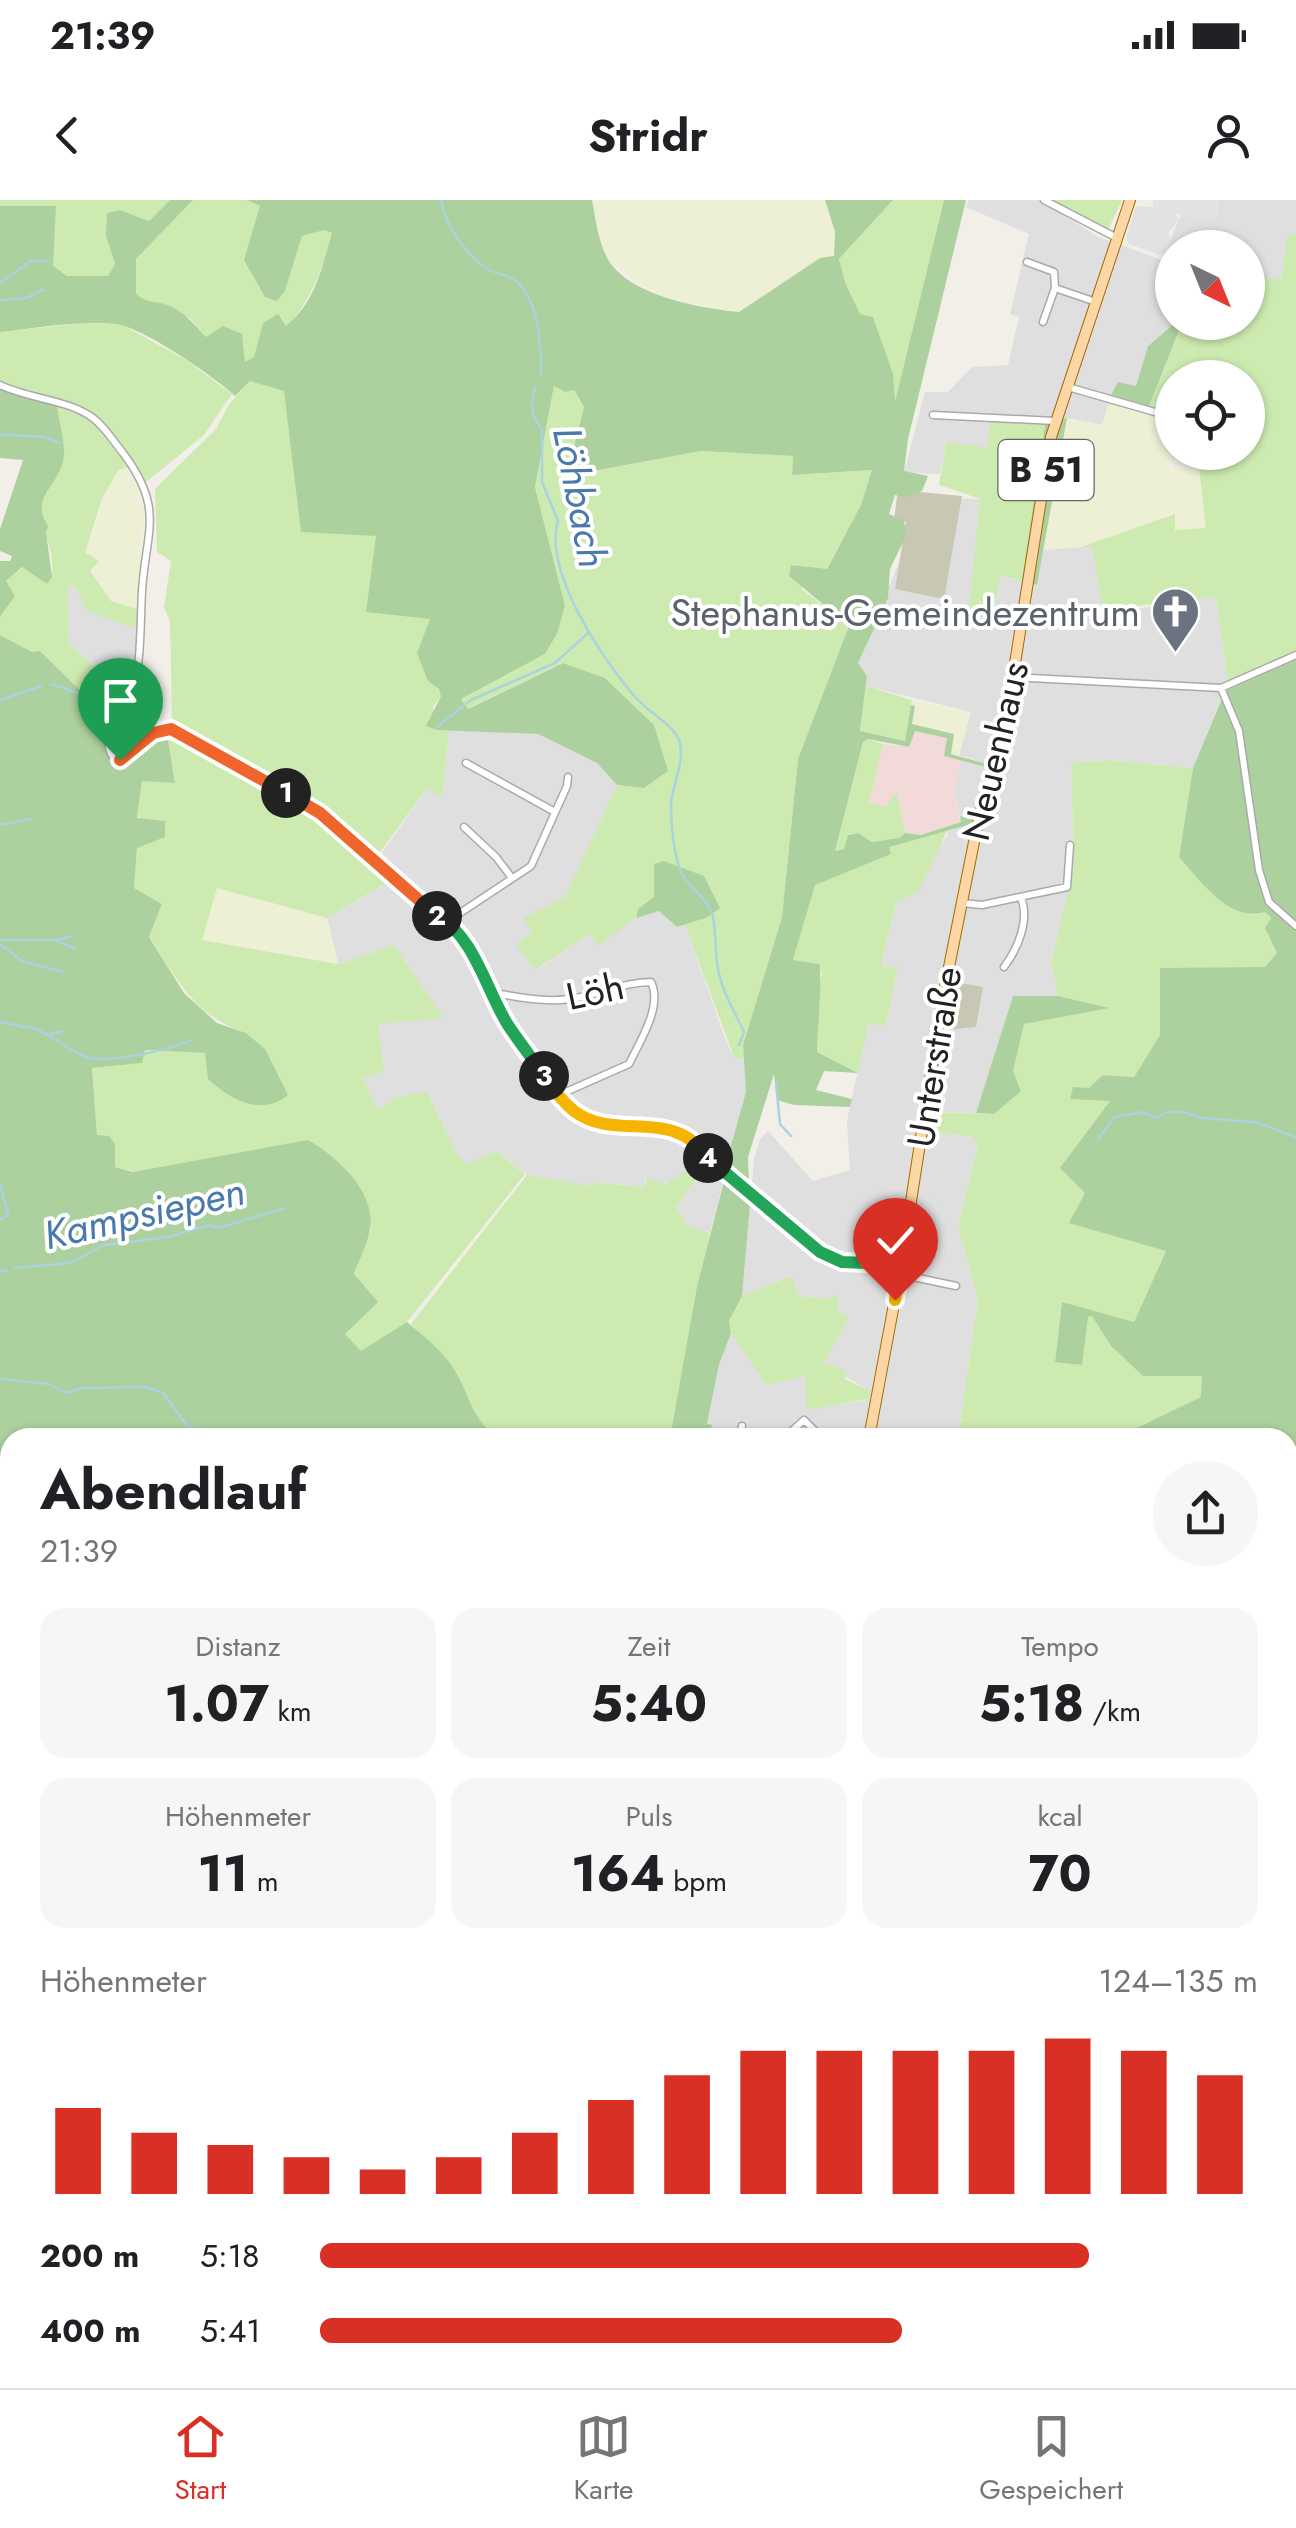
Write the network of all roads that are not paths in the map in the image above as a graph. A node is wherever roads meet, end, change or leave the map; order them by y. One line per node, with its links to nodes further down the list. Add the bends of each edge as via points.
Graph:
1 (1044, 200): 3 (street)
2 (1130, 200): 3 (main road, Neuenhaus / B 51)
3 (1117, 238): 6 (main road, Neuenhaus / B 51)
4 (1028, 262): 5 (street, via 1054,272)
5 (1055, 288): 6 (street); 7 (street)
6 (1096, 302): 9 (main road, Neuenhaus / B 51)
7 (1043, 322)
8 (0, 385): 24 (street, Löh, via 93,418 137,474 148,500 140,648 130,699 109,738 110,753 124,759 153,733 174,730 309,805)
9 (1067, 387): 10 (street); 12 (main road, Neuenhaus / B 51)
10 (1155, 412)
11 (933, 415): 12 (street)
12 (1055, 421): 14 (main road, Neuenhaus / B 51)
13 (1296, 655): 15 (street)
14 (1014, 676): 15 (street); 23 (main road, Neuenhaus / B 51)
15 (1220, 688): 25 (street, via 1239,730 1269,902)
16 (466, 763): 18 (street)
17 (568, 777): 18 (street)
18 (555, 812): 21 (street, via 530,866)
19 (464, 827): 21 (street)
20 (1070, 845): 22 (street, via 1067,887)
21 (512, 878): 24 (street)
22 (1021, 898): 23 (street); 26 (street, via 1018,944)
23 (962, 903): 29 (main road, Unterstraße / B 51)
24 (448, 921): 27 (street, Löh)
25 (1296, 926)
26 (1004, 966)
27 (494, 993): 28 (street, Löh, via 510,1028); 28 (street, Löh, via 551,1001 651,982 656,993 644,1034 626,1067)
28 (558, 1095): 29 (street, Löh, via 588,1118 684,1132 718,1169 830,1258)
29 (900, 1272): 30 (street); 31 (main road, Unterstraße / B 51)
30 (956, 1286)
31 (871, 1428)

